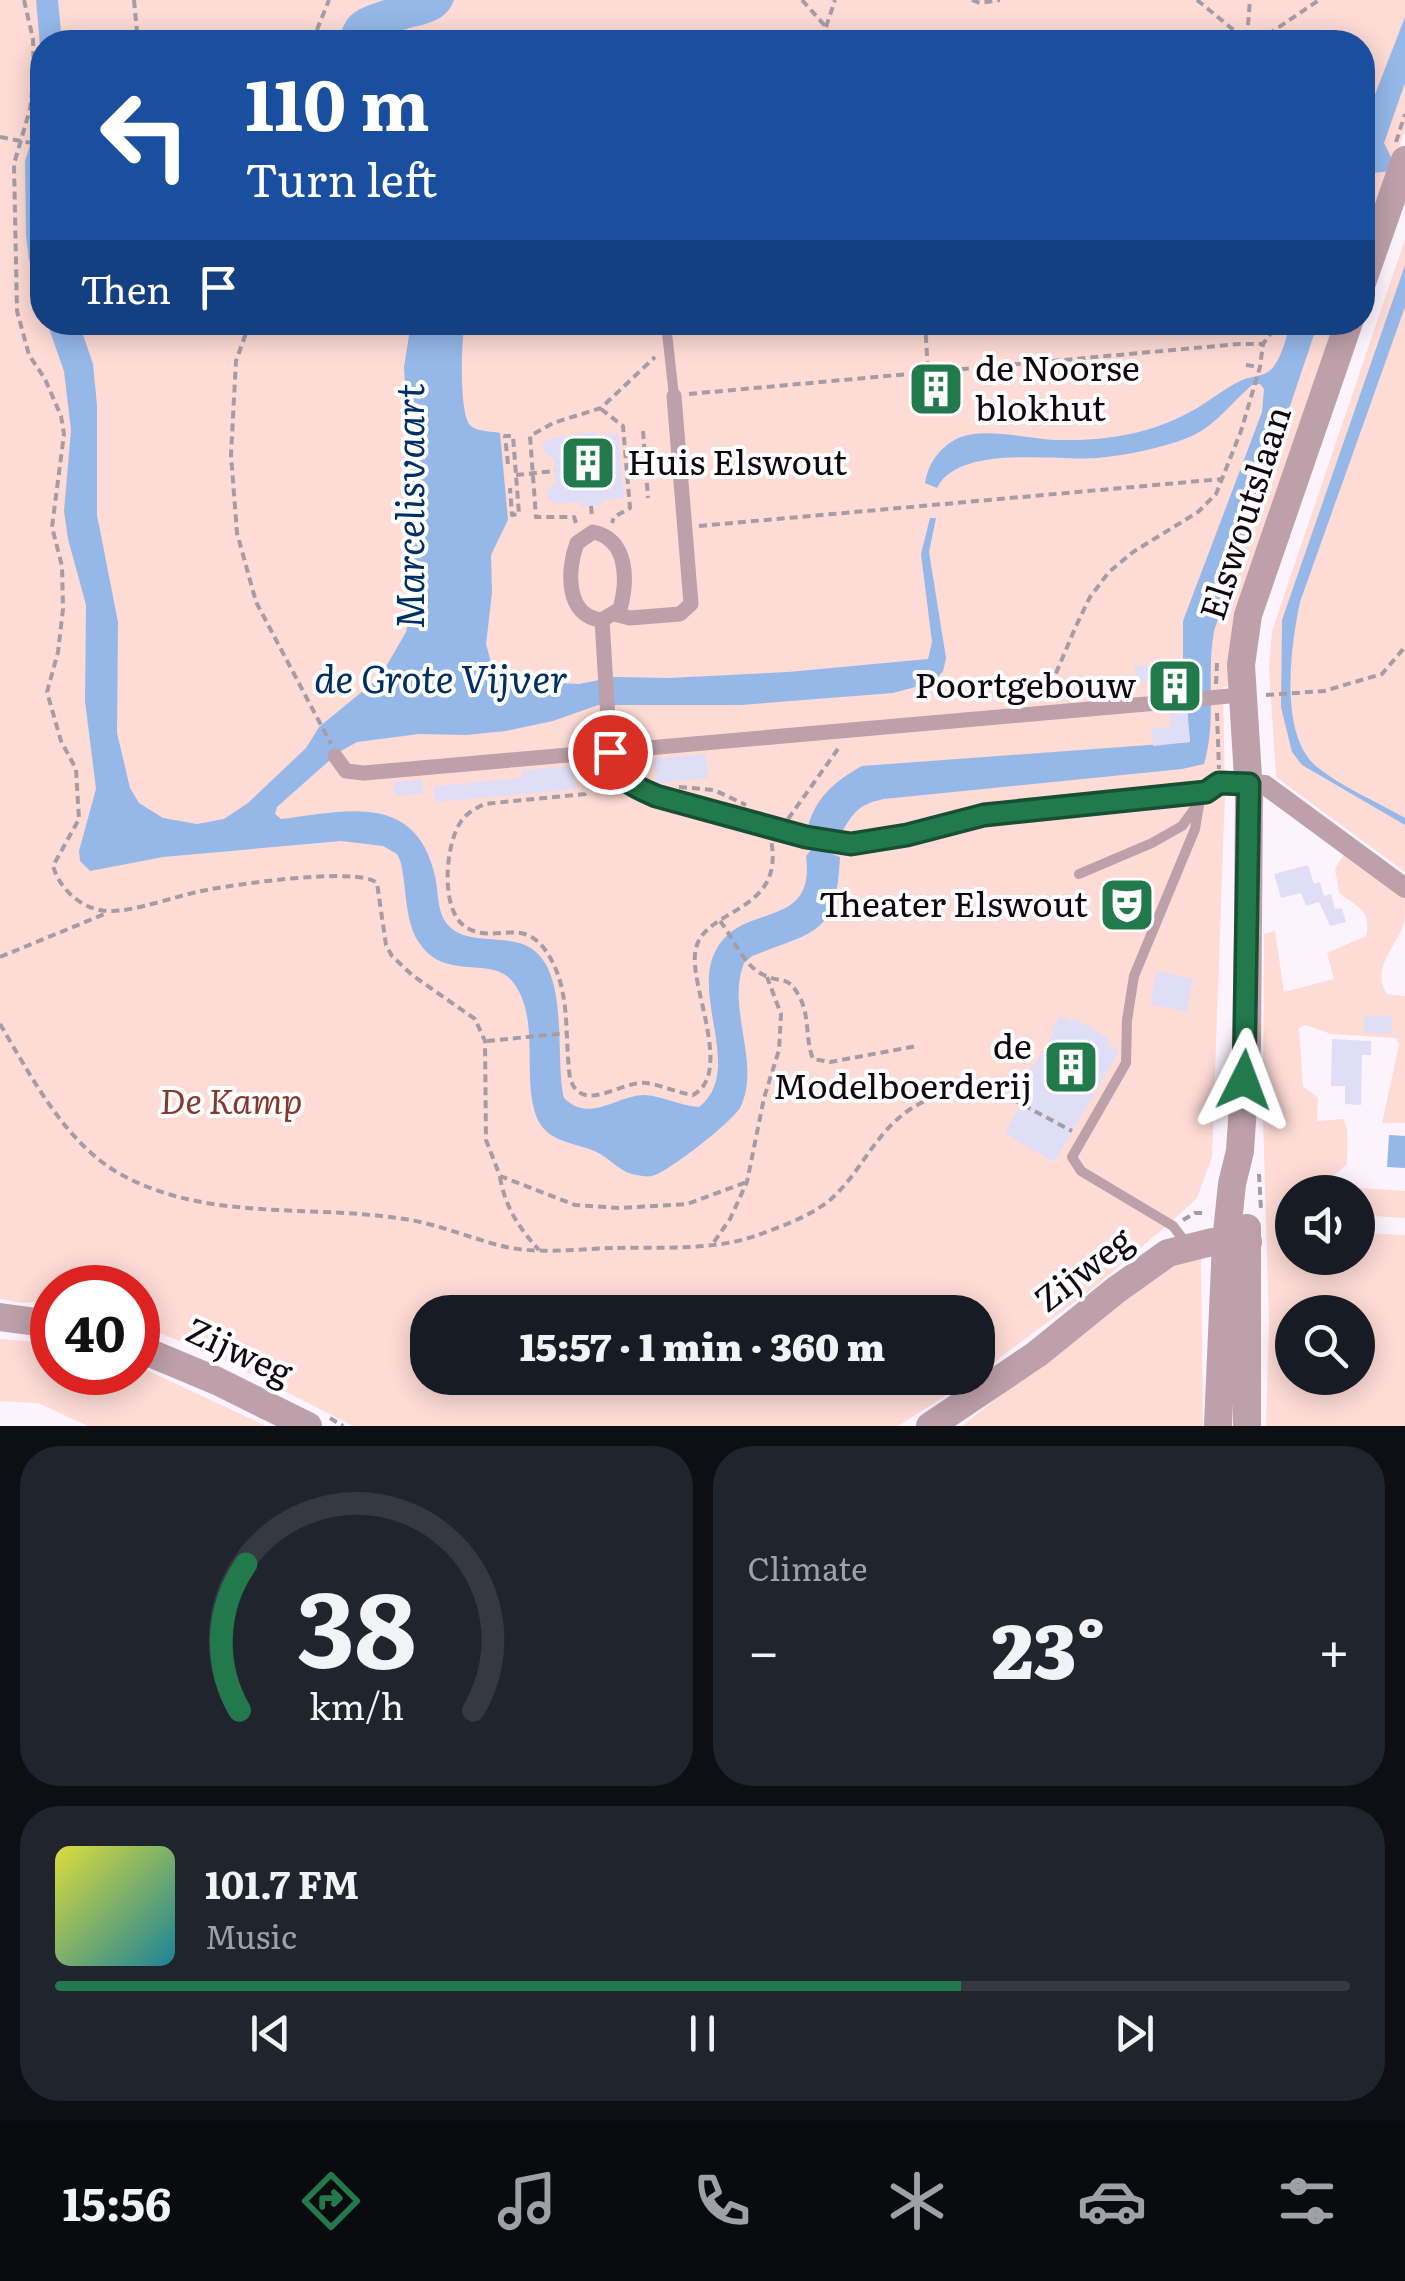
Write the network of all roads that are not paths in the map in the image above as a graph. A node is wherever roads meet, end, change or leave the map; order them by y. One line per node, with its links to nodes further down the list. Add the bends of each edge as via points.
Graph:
1 (1399, 163): 2 (street)
2 (1375, 241)
3 (668, 335): 5 (lane)
4 (1345, 335): 7 (street, Elswoutslaan, via 1248,615)
5 (674, 396): 6 (street, via 692,595 680,614)
6 (608, 617): 6 (street, via 620,609 625,574 616,543 593,532 582,536 569,577 573,597 589,618); 8 (street)
7 (1241, 695): 8 (street); 10 (street, Elswoutslaan)
8 (610, 752): 9 (street, via 354,773); 11 (lane, via 617,774 656,796 851,844 984,815)
9 (335, 756)
10 (1249, 784): 11 (lane, via 1219,783); 14 (street, via 1265,785); 15 (street, Elswoutslaan, via 1247,1026 1232,1184)
11 (1206, 792): 12 (lane)
12 (1198, 805): 13 (lane, via 1182,826 1152,844); 16 (lane, via 1195,829 1134,976 1126,1063 1072,1157 1081,1171 1172,1226)
13 (1079, 874)
14 (1405, 888)
15 (1237, 1242): 16 (street, Zijweg); 22 (street); 23 (street)
16 (1188, 1246): 21 (street, Zijweg, via 1168,1253)
17 (0, 1317): 18 (street)
18 (30, 1321)
19 (160, 1357): 20 (street, Zijweg)
20 (308, 1426)
21 (930, 1426)
22 (1218, 1426)
23 (1247, 1426)

